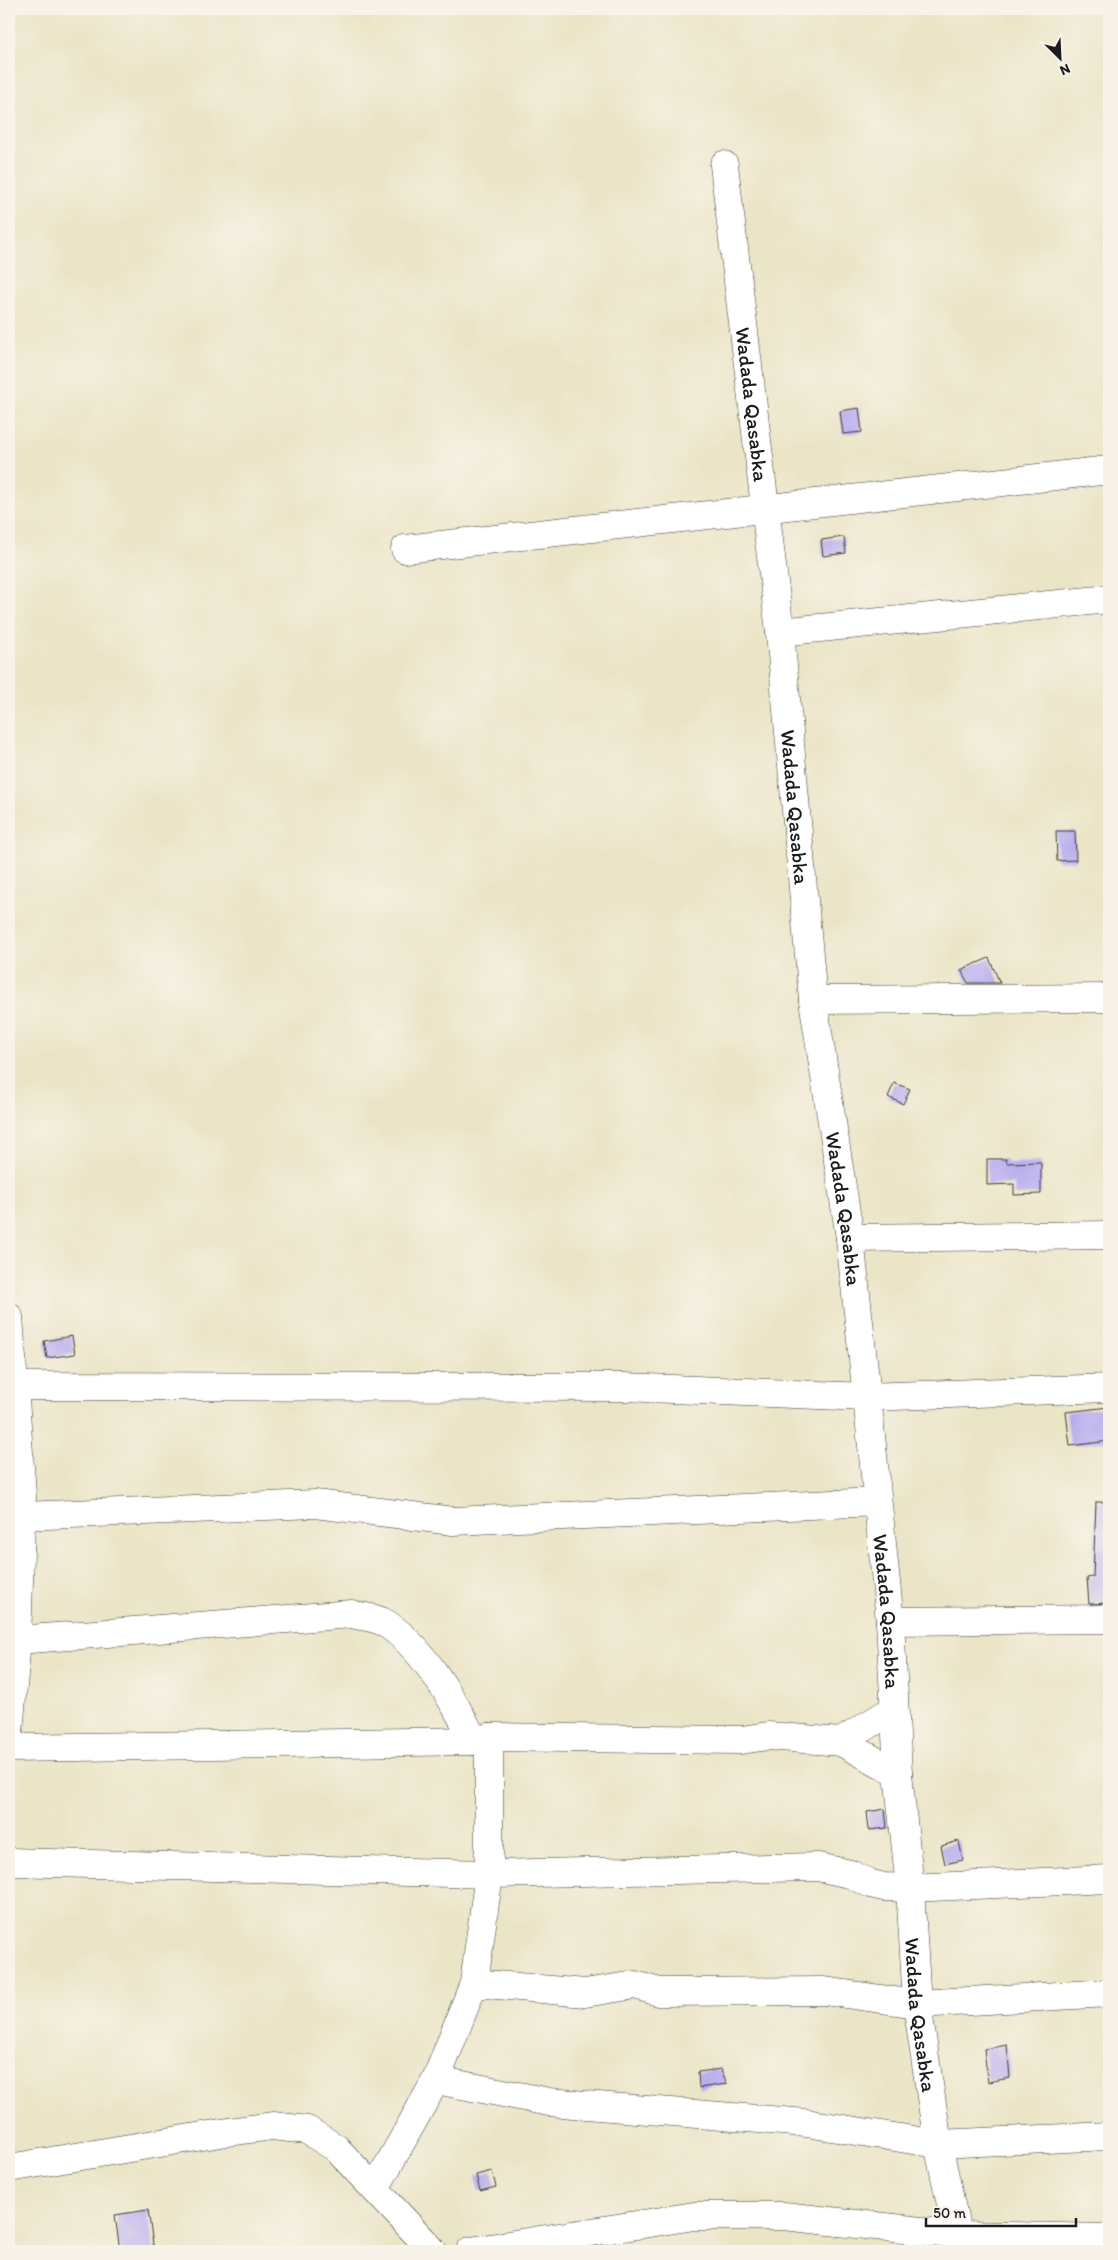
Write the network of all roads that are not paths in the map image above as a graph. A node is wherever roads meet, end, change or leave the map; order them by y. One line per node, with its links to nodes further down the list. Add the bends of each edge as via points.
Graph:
1 (724, 165): 3 (street, Wadada Qasabka)
2 (1109, 470): 3 (street)
3 (765, 509): 4 (street); 6 (street, Wadada Qasabka)
4 (405, 549)
5 (1109, 599): 6 (street)
6 (780, 632): 8 (street, Wadada Qasabka)
7 (1109, 998): 8 (street)
8 (813, 1000): 10 (street, Wadada Qasabka)
9 (1109, 1235): 10 (street)
10 (850, 1238): 14 (street, Wadada Qasabka)
11 (9, 1317): 12 (street)
12 (11, 1386): 14 (street, via 623,1387); 16 (street)
13 (1109, 1388): 14 (street)
14 (867, 1397): 15 (street, Wadada Qasabka)
15 (877, 1502): 16 (street, via 453,1521 315,1504); 18 (street, Wadada Qasabka)
16 (22, 1516): 19 (street)
17 (1109, 1619): 18 (street)
18 (890, 1621): 20 (street, Wadada Qasabka)
19 (13, 1639): 21 (street); 22 (street, via 352,1614 384,1622 405,1640)
20 (894, 1709): 23 (street); 25 (street, Wadada Qasabka)
21 (9, 1732)
22 (482, 1739): 23 (street, via 741,1740 768,1736); 24 (street); 27 (street)
23 (841, 1742): 25 (street)
24 (9, 1748)
25 (898, 1773): 29 (street, Wadada Qasabka)
26 (9, 1862): 27 (street)
27 (489, 1874): 29 (street, via 818,1867 850,1874 884,1887); 30 (street)
28 (1109, 1879): 29 (street)
29 (910, 1888): 32 (street, Wadada Qasabka)
30 (474, 1983): 32 (street, via 585,1992 635,1985 659,1992 824,1990); 33 (street)
31 (1109, 1992): 32 (street)
32 (917, 2004): 35 (street, Wadada Qasabka)
33 (436, 2080): 35 (street, via 548,2102 806,2123); 37 (street)
34 (1109, 2136): 35 (street)
35 (938, 2144): 39 (street, Wadada Qasabka)
36 (9, 2168): 37 (street, via 273,2126 307,2130 336,2148)
37 (375, 2189): 40 (street)
38 (1109, 2238): 39 (street)
39 (959, 2243): 41 (street, via 784,2216 694,2216)
40 (433, 2251)
41 (470, 2251)

